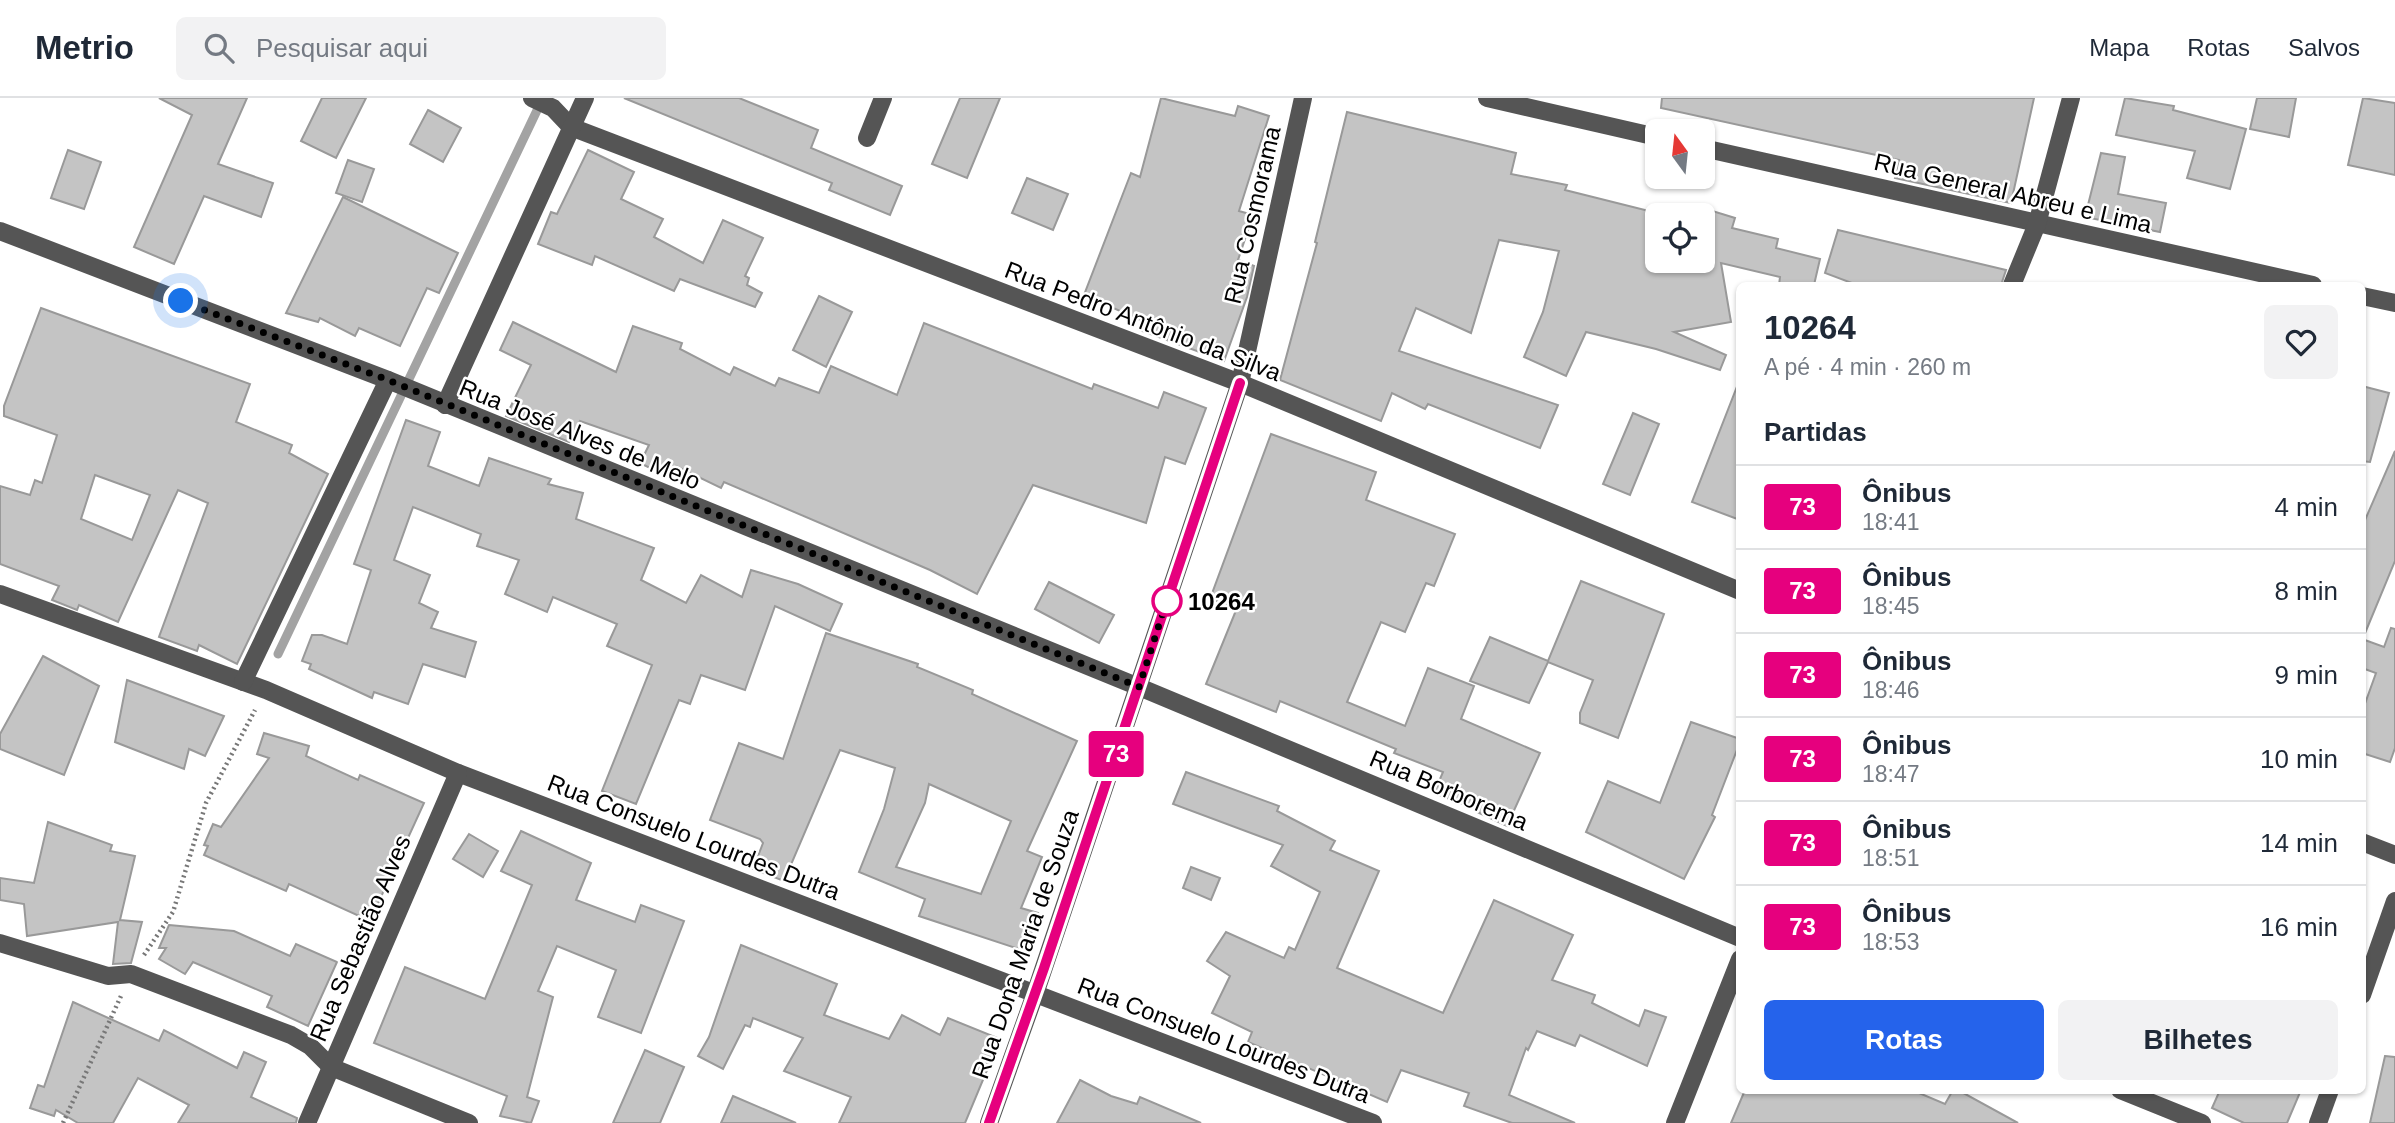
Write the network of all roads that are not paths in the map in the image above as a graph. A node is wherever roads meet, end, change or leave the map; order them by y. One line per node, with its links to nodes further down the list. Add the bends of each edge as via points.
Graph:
1 (532, 98): 7 (street, Rua Pedro Antônio da Silva, via 553,108)
2 (585, 98): 7 (street)
3 (883, 98): 9 (street)
4 (1303, 98): 18 (street, Rua Cosmorama)
5 (1487, 98): 8 (street)
6 (2071, 98): 11 (street)
7 (571, 127): 18 (street, Rua Pedro Antônio da Silva); 19 (street)
8 (1645, 134)
9 (867, 138)
10 (1715, 151): 11 (street, Rua General Abreu e Lima)
11 (2037, 225): 13 (street); 14 (street, Rua General Abreu e Lima)
12 (0, 231): 17 (street, Rua José Alves de Melo)
13 (2013, 282)
14 (2299, 282)
15 (2366, 297): 16 (street)
16 (2395, 303)
17 (393, 382): 19 (street, Rua José Alves de Melo); 22 (street)
18 (1240, 383): 20 (street, Rua Pedro Antônio da Silva); 23 (street, Rua Dona Maria de Souza)
19 (445, 405): 23 (street, Rua José Alves de Melo)
20 (1736, 589)
21 (0, 594): 22 (street, Rua Consuelo Lourdes Dutra)
22 (243, 682): 24 (street, Rua Consuelo Lourdes Dutra)
23 (1139, 687): 28 (street, Rua Borborema); 32 (street, Rua Dona Maria de Souza)
24 (458, 773): 32 (street, Rua Consuelo Lourdes Dutra); 33 (street, Rua Sebastião Alves)
25 (2366, 844): 26 (street)
26 (2395, 855)
27 (2395, 901): 31 (street)
28 (1736, 936)
29 (0, 943): 33 (street, via 107,976 131,974 291,1035)
30 (1736, 970): 40 (street)
31 (2366, 984)
32 (1035, 994): 38 (street, Rua Dona Maria de Souza); 39 (street, Rua Consuelo Lourdes Dutra)
33 (331, 1067): 36 (street, Rua Sebastião Alves); 37 (street)
34 (2130, 1094): 41 (street)
35 (2329, 1094): 42 (street)
36 (307, 1123)
37 (469, 1123)
38 (989, 1123)
39 (1373, 1123)
40 (1675, 1123)
41 (2202, 1123)
42 (2318, 1123)

